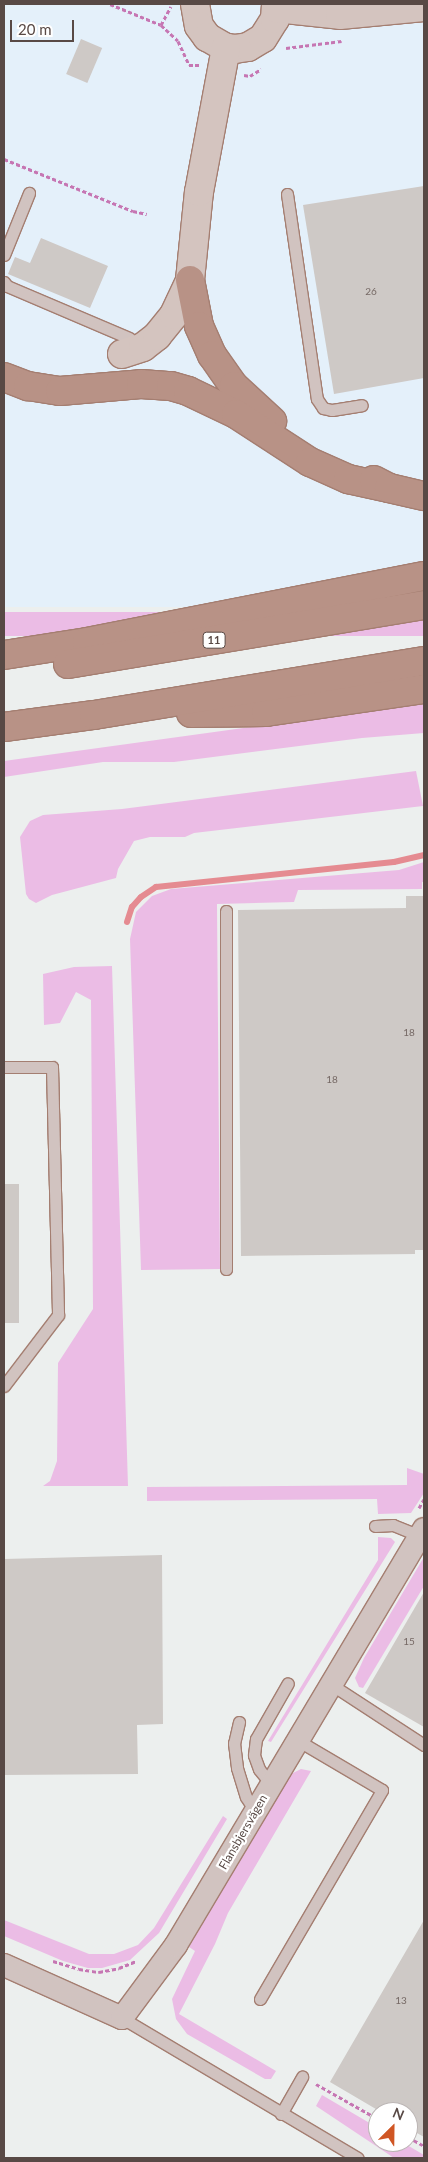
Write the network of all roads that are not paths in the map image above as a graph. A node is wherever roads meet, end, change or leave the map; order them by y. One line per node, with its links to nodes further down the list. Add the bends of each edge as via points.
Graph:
1 (195, 4): 4 (street, via 198,26 207,38)
2 (276, 6): 3 (street, via 340,15); 4 (street, via 272,27 263,38 248,47)
3 (424, 7)
4 (226, 48): 8 (street, via 199,192)
5 (29, 193): 7 (lane)
6 (288, 194): 12 (lane, via 317,399 323,408 332,410)
7 (4, 254)
8 (190, 280): 10 (street, via 174,315 158,336 143,347); 13 (highway, via 194,310 206,344 221,369 244,396 265,416 307,445)
9 (4, 282): 10 (lane)
10 (126, 346)
11 (4, 377): 13 (highway, via 28,386 60,391 141,384 171,386 217,403 310,462 348,479)
12 (362, 405)
13 (389, 488): 14 (highway)
14 (424, 496)
15 (424, 576): 17 (highway, via 87,642)
16 (424, 605): 19 (highway, 11)
17 (4, 655)
18 (424, 660): 21 (highway)
19 (4, 673)
20 (424, 689): 21 (highway, via 266,712)
21 (94, 715): 22 (highway)
22 (4, 727)
23 (226, 911): 25 (lane)
24 (4, 1067): 26 (lane, via 52,1067 58,1315)
25 (226, 1269)
26 (4, 1386)
27 (375, 1526): 28 (lane, via 393,1525)
28 (422, 1533): 30 (street, Flansbjersvägen)
29 (288, 1683): 34 (lane, via 256,1739 254,1755 259,1769)
30 (332, 1685): 32 (street, Flansbjersvägen); 33 (lane)
31 (239, 1722): 35 (lane, via 234,1743 237,1768 246,1797)
32 (297, 1740): 34 (street, Flansbjersvägen); 37 (lane, via 382,1790)
33 (424, 1745)
34 (271, 1784): 35 (street, Flansbjersvägen)
35 (255, 1812): 38 (street, Flansbjersvägen, via 176,1945)
36 (4, 1965): 38 (street)
37 (260, 1999)
38 (122, 2018): 40 (lane)
39 (302, 2077): 40 (lane)
40 (281, 2114): 41 (lane)
41 (358, 2158)

